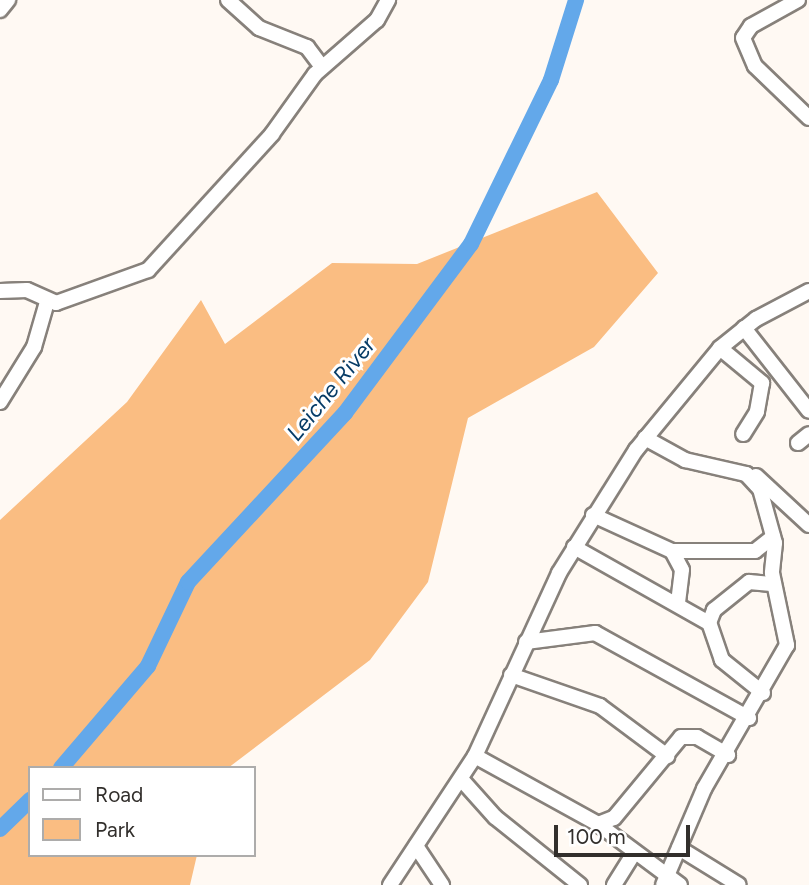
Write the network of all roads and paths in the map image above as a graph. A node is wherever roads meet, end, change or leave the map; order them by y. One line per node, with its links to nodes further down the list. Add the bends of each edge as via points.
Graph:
1 (8, 0): 5 (street)
2 (228, 0): 6 (street, via 259,28 307,47)
3 (387, 0): 6 (street, via 377,20)
4 (798, 0): 7 (street, via 751,26 743,38 755,66)
5 (0, 10)
6 (322, 66): 10 (street, via 272,134 148,270 96,293)
7 (809, 118)
8 (0, 291): 10 (street, via 27,290)
9 (809, 291): 11 (street)
10 (47, 302): 13 (street, via 38,338)
11 (744, 328): 12 (street); 14 (street)
12 (720, 348): 15 (street, via 762,383 757,412); 16 (street)
13 (0, 402)
14 (809, 411)
15 (743, 434)
16 (645, 438): 17 (street, via 685,460); 18 (street)
17 (749, 475): 19 (street); 20 (street, via 763,494)
18 (593, 515): 21 (street); 22 (street)
19 (809, 525)
20 (773, 537): 22 (street, via 755,551); 23 (street)
21 (574, 547): 24 (street); 26 (street)
22 (672, 551): 24 (street, via 682,570)
23 (774, 584): 25 (street, via 749,582 714,610); 28 (street, via 787,653)
24 (678, 605): 25 (street)
25 (709, 623): 28 (street, via 722,660)
26 (526, 642): 27 (street); 29 (street, via 596,633)
27 (511, 676): 31 (street); 32 (street, via 600,706)
28 (763, 693): 29 (street)
29 (749, 718): 30 (street)
30 (728, 755): 32 (street, via 689,735); 36 (street)
31 (475, 756): 33 (street); 34 (street)
32 (667, 756): 34 (street, via 614,818)
33 (461, 779): 35 (street); 41 (street, via 495,817)
34 (598, 824): 37 (street)
35 (416, 846): 39 (street); 40 (street)
36 (679, 848): 38 (street); 44 (street)
37 (634, 853): 38 (street); 42 (street)
38 (665, 881): 43 (street)
39 (390, 885)
40 (442, 885)
41 (580, 885)
42 (614, 885)
43 (680, 885)
44 (739, 885)

